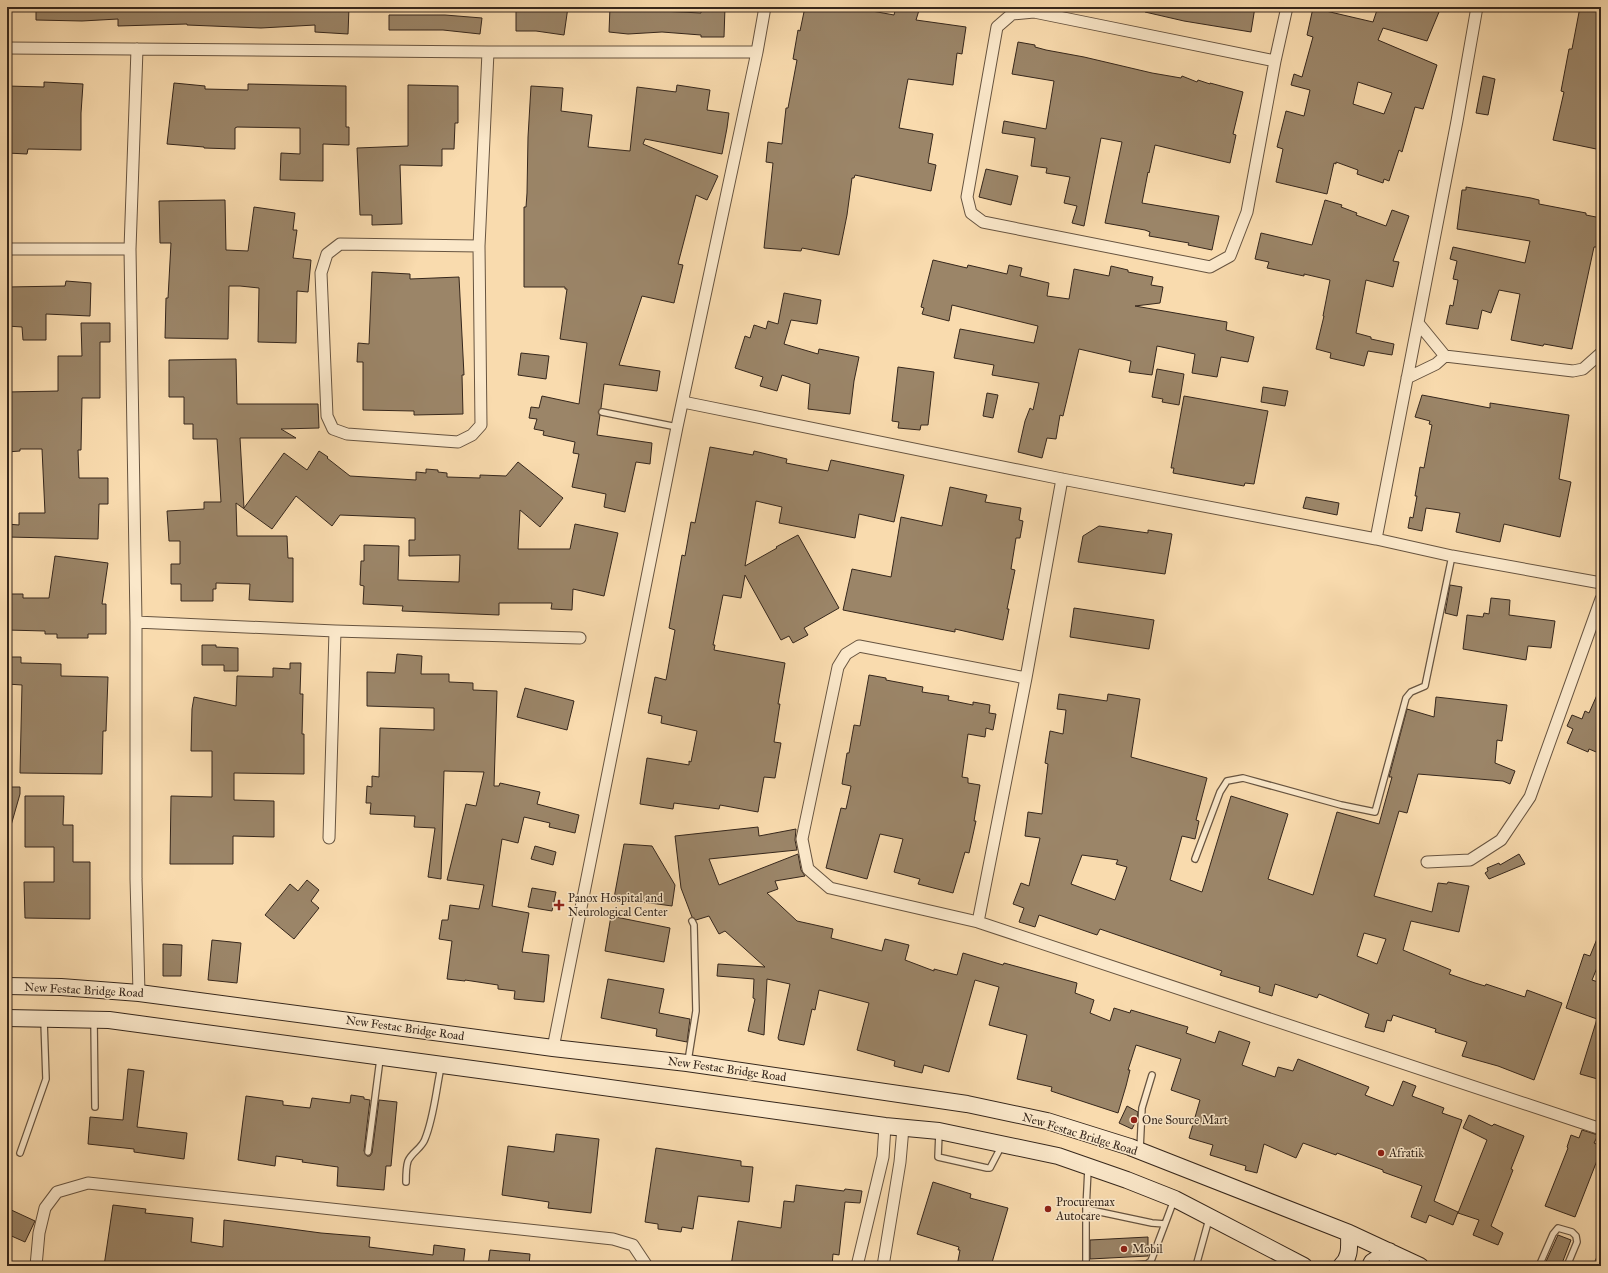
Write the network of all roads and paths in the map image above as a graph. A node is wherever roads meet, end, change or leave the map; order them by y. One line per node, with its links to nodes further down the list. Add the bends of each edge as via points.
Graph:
1 (765, 7): 7 (street)
2 (1287, 7): 8 (street)
3 (1477, 7): 12 (street)
4 (7, 48): 5 (street)
5 (137, 49): 6 (street); 10 (street)
6 (488, 52): 7 (street); 9 (street)
7 (757, 52): 16 (street)
8 (1275, 61): 8 (street, via 1247,212 1230,256 1210,267 983,222 971,213 967,197 996,27 1012,14 1034,12)
9 (479, 246): 9 (street, via 340,244 327,254 321,273 327,416 334,429 347,434 458,442 472,435 481,425)
10 (130, 248): 11 (street); 24 (street)
11 (7, 249)
12 (1418, 323): 14 (street); 15 (street)
13 (1601, 353): 14 (street, via 1583,369 1573,371)
14 (1446, 356): 15 (street, via 1436,364)
15 (1407, 378): 20 (street)
16 (683, 402): 18 (street); 19 (street)
17 (602, 412): 18 (lane)
18 (677, 427): 38 (street)
19 (1062, 479): 20 (street); 27 (street)
20 (1376, 539): 21 (street)
21 (1452, 556): 22 (street); 29 (lane, via 1425,686 1411,692 1406,698 1376,812 1242,778 1227,781 1220,792)
22 (1601, 583)
23 (1601, 599): 30 (street, via 1530,797 1501,840 1470,860)
24 (136, 622): 25 (street); 34 (street, via 136,879)
25 (335, 631): 26 (street); 28 (street)
26 (580, 638)
27 (1026, 678): 32 (street); 32 (street, via 859,646 846,654 838,667 802,839 808,869 830,888)
28 (329, 838)
29 (1195, 859)
30 (1427, 862)
31 (692, 921): 40 (lane, via 696,1011)
32 (978, 922): 46 (street)
33 (7, 986): 34 (main road, New Festac Bridge Road, via 61,986)
34 (139, 993): 38 (main road, New Festac Bridge Road)
35 (7, 1018): 36 (main road)
36 (44, 1019): 37 (main road); 51 (lane, via 46,1079)
37 (94, 1020): 39 (main road); 43 (lane)
38 (553, 1048): 40 (main road, New Festac Bridge Road)
39 (380, 1056): 41 (main road); 50 (lane)
40 (687, 1063): 49 (main road, New Festac Bridge Road, via 967,1104 1047,1121)
41 (442, 1065): 44 (main road); 53 (lane, via 429,1128 420,1149 409,1160)
42 (1152, 1075): 49 (lane, via 1142,1108)
43 (95, 1107)
44 (885, 1126): 45 (main road); 63 (street, via 883,1157)
45 (903, 1128): 47 (main road); 64 (street)
46 (1601, 1129)
47 (939, 1131): 48 (main road); 48 (lane, via 938,1157 987,1168 990,1168)
48 (1002, 1144): 52 (main road, via 1058,1156)
49 (1140, 1151): 58 (main road, New Festac Bridge Road)
50 (368, 1152)
51 (20, 1154)
52 (1089, 1166): 54 (main road); 55 (lane)
53 (406, 1182)
54 (1175, 1199): 56 (main road); 57 (lane)
55 (1086, 1208): 57 (lane); 65 (lane)
56 (1209, 1216): 67 (lane); 68 (main road)
57 (1165, 1224): 66 (lane, via 1148,1264)
58 (1348, 1233): 59 (main road, New Festac Bridge Road); 69 (main road, via 1349,1252 1347,1261)
59 (1389, 1251): 70 (main road); 71 (main road, New Festac Bridge Road)
60 (1601, 1262): 74 (street)
61 (36, 1266): 62 (street, via 39,1233 45,1208 57,1192 88,1183 613,1239 633,1245)
62 (647, 1266)
63 (857, 1266)
64 (883, 1266)
65 (1088, 1266)
66 (1119, 1266)
67 (1196, 1266)
68 (1304, 1266)
69 (1341, 1266)
70 (1370, 1266)
71 (1420, 1266)
72 (1539, 1266): 73 (lane, via 1558,1228 1572,1232 1576,1236 1577,1242)
73 (1567, 1266)
74 (1600, 1266)

